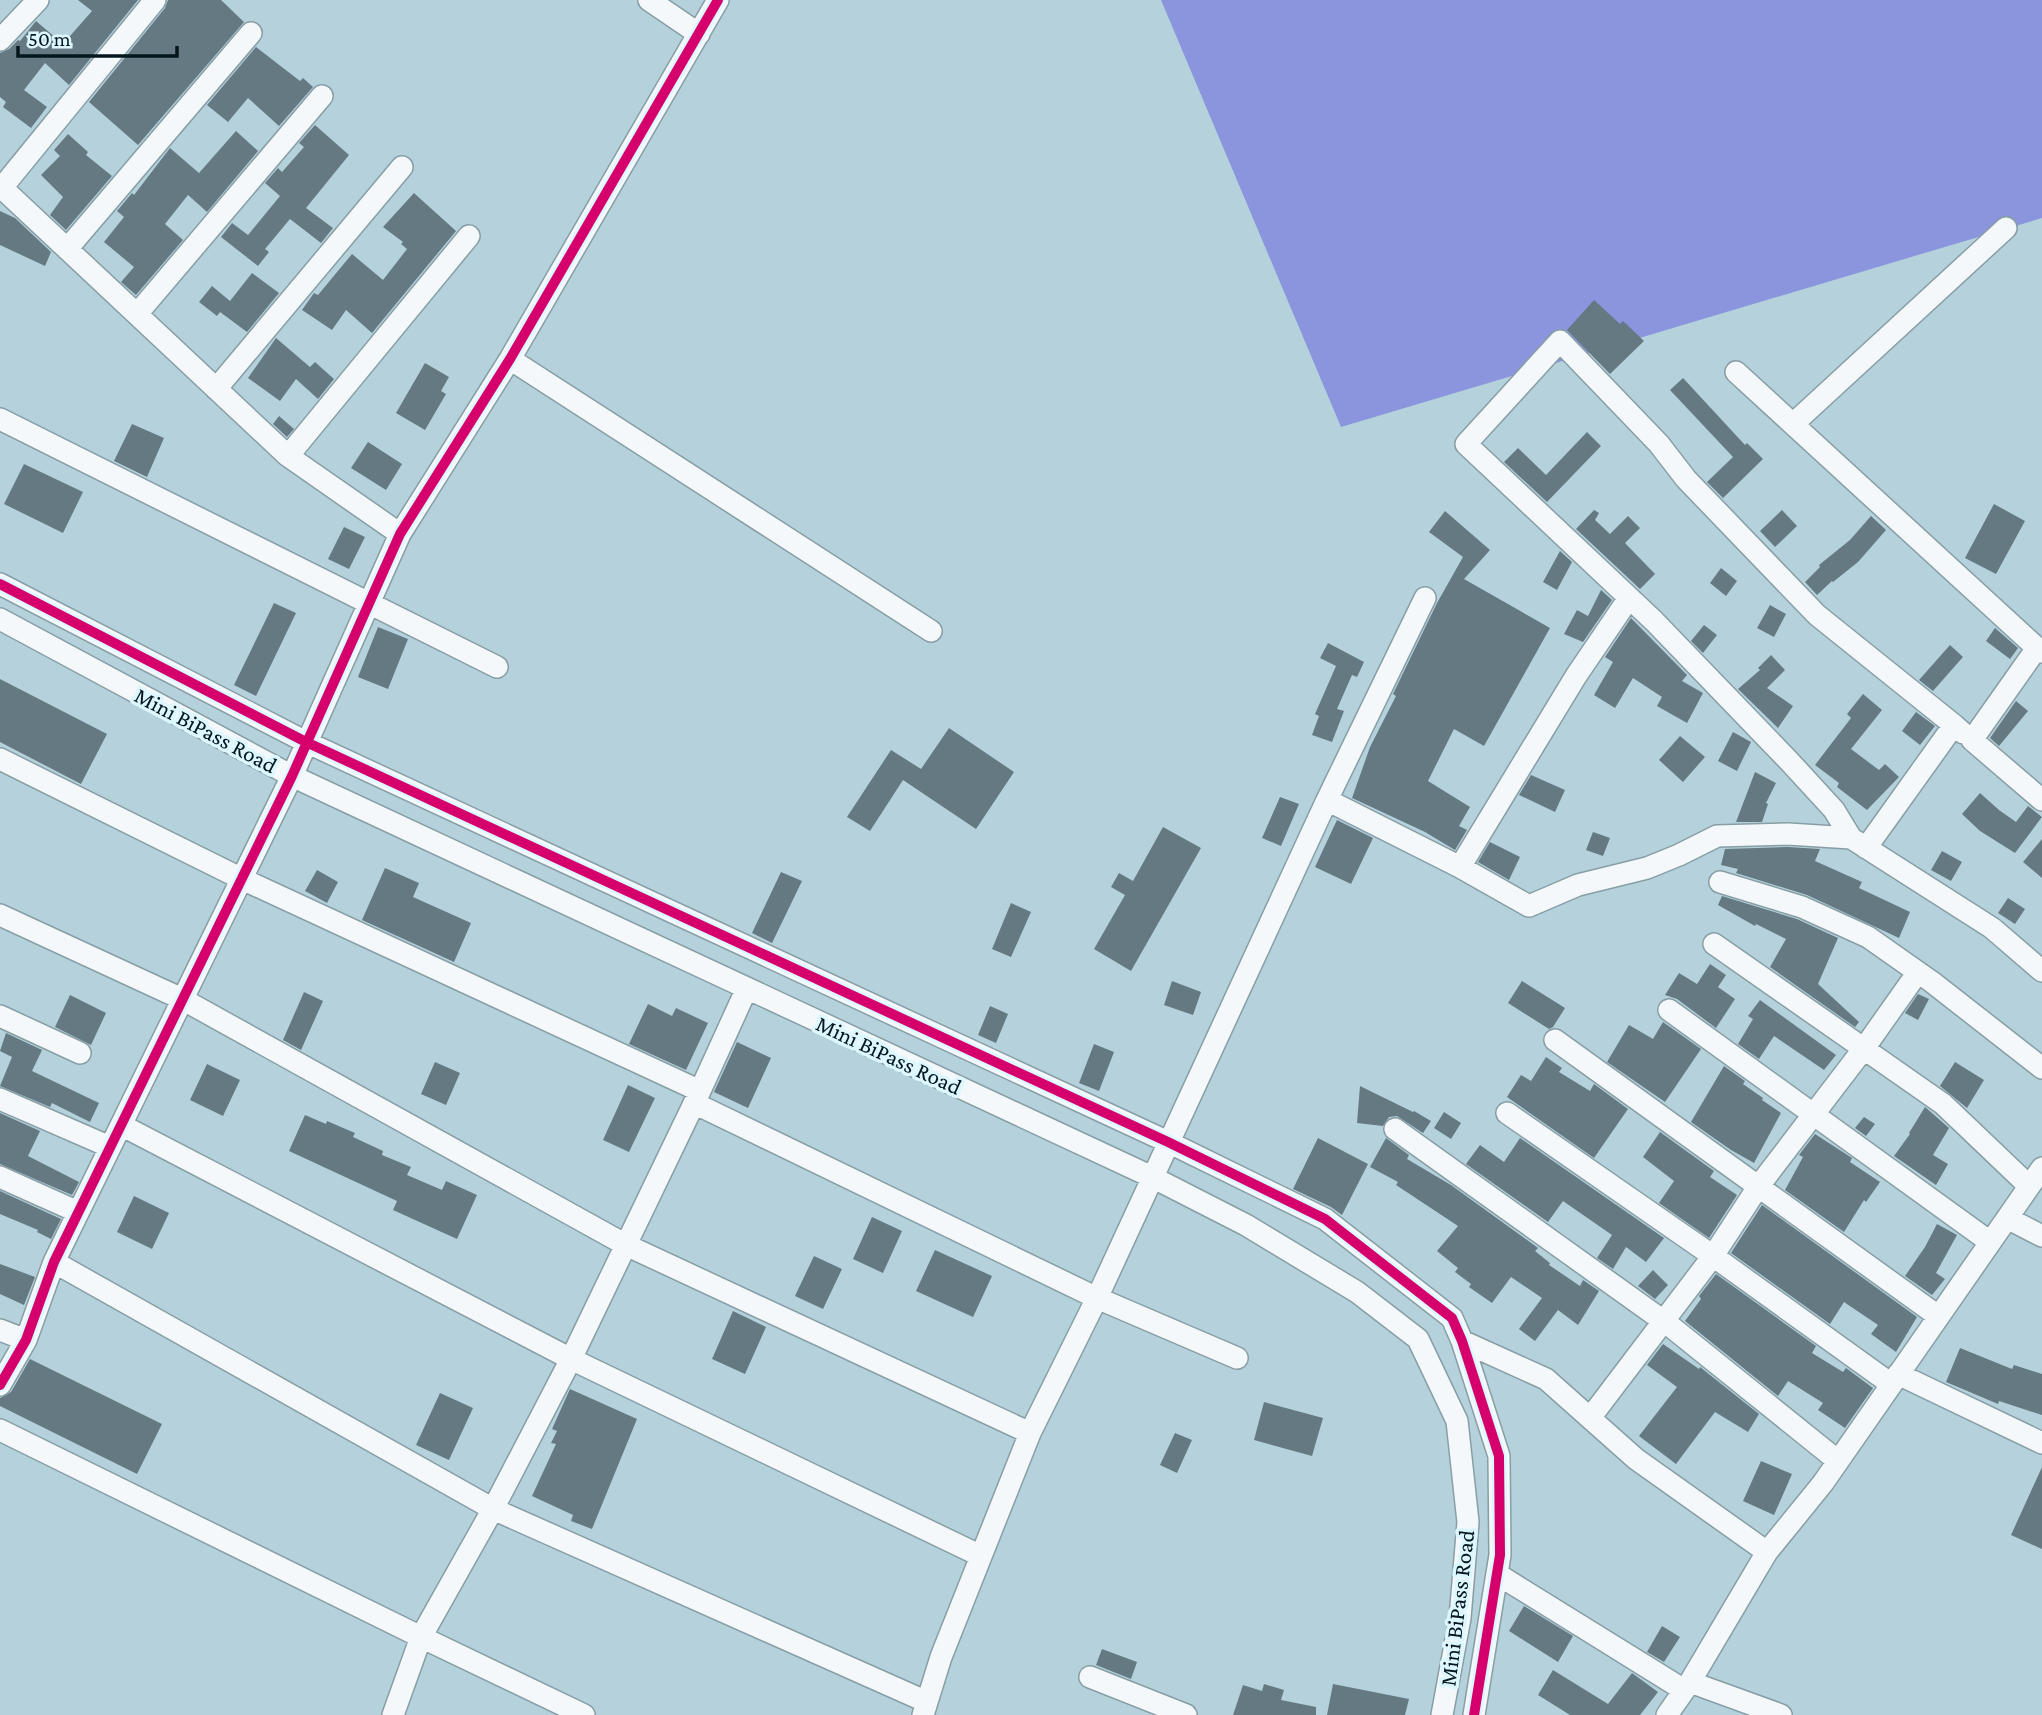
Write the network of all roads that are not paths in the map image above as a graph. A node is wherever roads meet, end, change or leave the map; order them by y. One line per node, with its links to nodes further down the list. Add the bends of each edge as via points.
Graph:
1 (38, 0): 7 (street)
2 (155, 0): 10 (street)
3 (649, 0): 6 (street)
4 (718, 0): 6 (street)
5 (251, 33): 13 (street)
6 (699, 34): 15 (street)
7 (0, 40)
8 (322, 96): 14 (street)
9 (402, 167): 17 (street)
10 (0, 188): 13 (street)
11 (2006, 228): 19 (street)
12 (469, 236): 20 (street)
13 (67, 249): 14 (street)
14 (137, 314): 17 (street)
15 (510, 359): 21 (street); 27 (street)
16 (1736, 372): 19 (street)
17 (216, 388): 20 (street)
18 (0, 419): 25 (street)
19 (1793, 424): 28 (street)
20 (288, 456): 21 (street)
21 (400, 534): 25 (street)
22 (0, 584): 32 (street)
23 (1425, 598): 35 (street)
24 (1629, 598): 30 (street, via 1466,444 1560,341 1817,615); 37 (street, via 1790,761); 38 (street)
25 (370, 603): 29 (street); 32 (street)
26 (0, 619): 34 (street, Mini BiPass Road)
27 (932, 631)
28 (2040, 650): 31 (street)
29 (497, 667)
30 (1955, 726): 31 (street); 37 (street)
31 (1972, 740): 36 (street)
32 (306, 742): 34 (street); 59 (street)
33 (0, 759): 39 (street)
34 (292, 776): 39 (street); 45 (street, Mini BiPass Road)
35 (1327, 800): 38 (street); 59 (street)
36 (2042, 800)
37 (1858, 843): 38 (street, via 1788,834 1717,836 1647,868 1578,885 1529,906); 43 (street, via 1992,928)
38 (1460, 867)
39 (240, 878): 46 (street); 53 (street)
40 (1720, 882): 44 (street, via 1802,907 1868,937)
41 (0, 915): 46 (street)
42 (1714, 944): 50 (street)
43 (2042, 971)
44 (1918, 972): 50 (street); 52 (street)
45 (747, 988): 53 (street); 63 (street, Mini BiPass Road)
46 (182, 999): 57 (street); 70 (street)
47 (1669, 1010): 56 (street)
48 (3, 1025): 51 (street)
49 (1555, 1040): 65 (street)
50 (1865, 1047): 56 (street); 64 (street, via 1943,1104)
51 (80, 1053)
52 (2042, 1068)
53 (697, 1097): 70 (street); 73 (street)
54 (0, 1099): 60 (street)
55 (1507, 1113): 71 (street)
56 (1811, 1115): 65 (street); 69 (street)
57 (121, 1125): 60 (street); 80 (street)
58 (1395, 1129): 75 (street)
59 (1168, 1142): 63 (street); 78 (street, via 1325,1219 1452,1318)
60 (110, 1147): 66 (street)
61 (2042, 1168): 64 (street)
62 (0, 1177): 66 (street)
63 (1152, 1177): 73 (street); 99 (street, Mini BiPass Road, via 1246,1225 1357,1292 1418,1339 1457,1421 1468,1522 1460,1618)
64 (2029, 1186): 67 (street)
65 (1758, 1187): 71 (street); 74 (street)
66 (78, 1212): 72 (street)
67 (2007, 1218): 68 (street); 69 (street)
68 (2042, 1236)
69 (1990, 1242): 74 (street)
70 (626, 1245): 80 (street); 85 (street)
71 (1713, 1256): 75 (street); 81 (street)
72 (54, 1262): 77 (street); 88 (street)
73 (1097, 1298): 79 (street); 85 (street)
74 (1938, 1316): 81 (street)
75 (1664, 1322): 83 (street); 87 (street)
76 (0, 1330): 77 (street)
77 (26, 1340): 82 (street)
78 (1462, 1341): 83 (street, via 1545,1378); 91 (street, via 1499,1456)
79 (1237, 1358)
80 (571, 1359): 88 (street); 90 (street)
81 (1895, 1379): 86 (street); 87 (street)
82 (0, 1385)
83 (1590, 1418): 89 (street, via 1636,1459)
84 (0, 1430): 92 (street)
85 (1030, 1433): 90 (street)
86 (2042, 1443)
87 (1838, 1461): 89 (street)
88 (493, 1509): 92 (street); 95 (street)
89 (1768, 1552): 94 (street)
90 (981, 1556): 95 (street)
91 (1497, 1574): 94 (street); 100 (street)
92 (421, 1637): 96 (street); 97 (street)
93 (1090, 1677): 98 (street)
94 (1687, 1686): 101 (street); 102 (street)
95 (925, 1709)
96 (393, 1715)
97 (584, 1715)
98 (1186, 1715)
99 (1442, 1715)
100 (1474, 1715)
101 (1667, 1715)
102 (1781, 1715)

